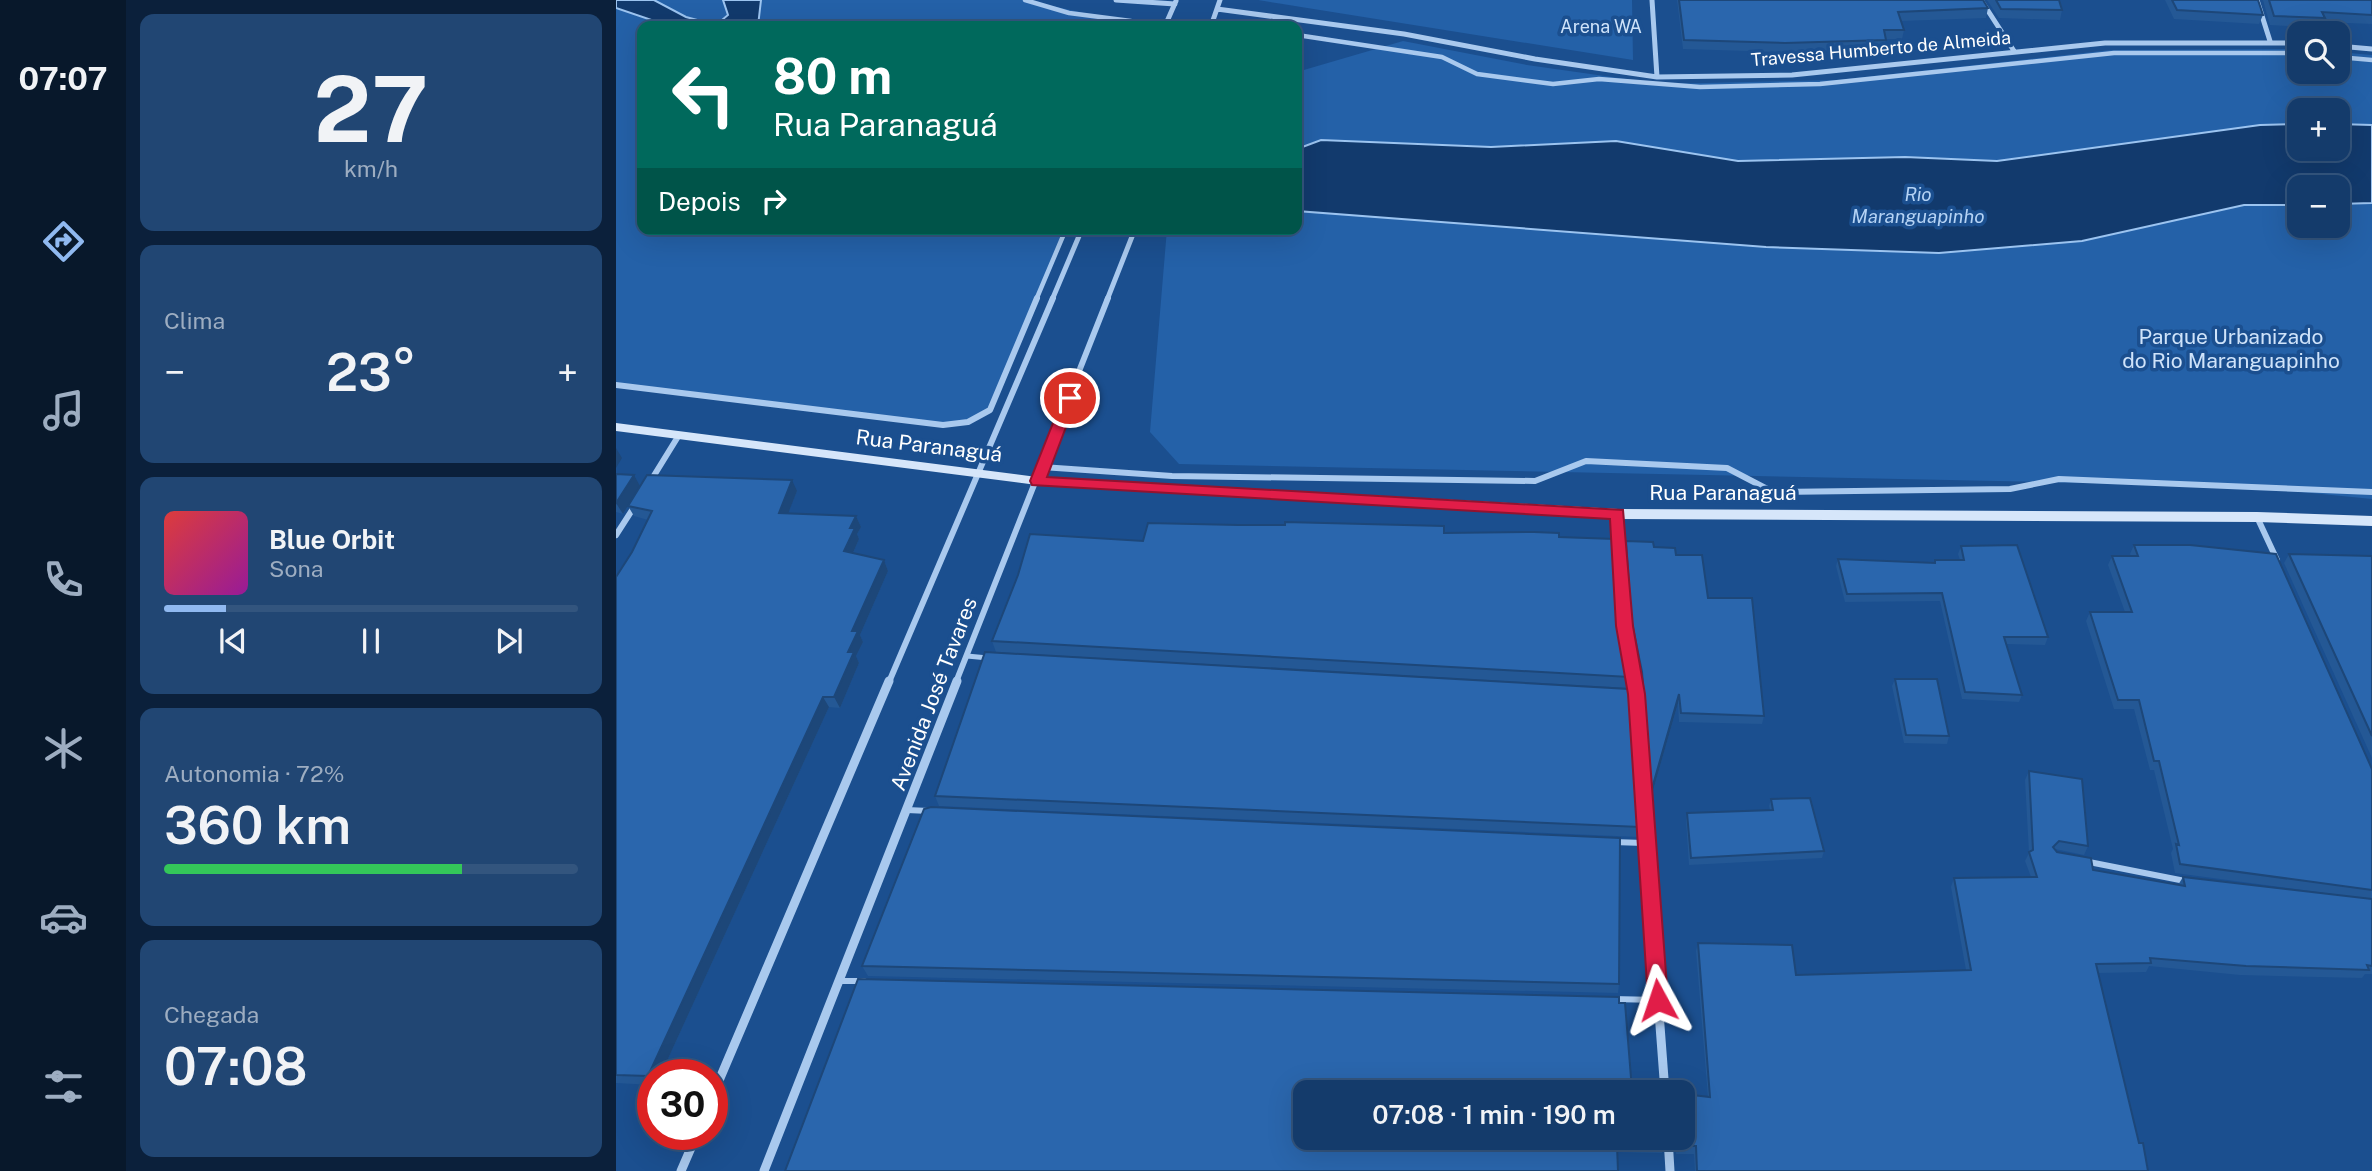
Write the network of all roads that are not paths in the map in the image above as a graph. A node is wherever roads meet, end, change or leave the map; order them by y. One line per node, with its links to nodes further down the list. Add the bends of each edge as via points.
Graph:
1 (1025, 0): 9 (street, via 1069,13)
2 (1115, 0): 7 (street)
3 (1220, 0): 8 (street)
4 (1652, 0): 21 (street)
5 (1981, 0): 17 (street)
6 (2258, 0): 13 (street)
7 (1175, 2): 10 (street)
8 (1217, 9): 11 (street); 21 (street, Travessa Humberto de Almeida, via 1404,34)
9 (1129, 21)
10 (1167, 21)
11 (1213, 21)
12 (1302, 36): 18 (street, via 1442,57 1477,74 1553,84 1599,79 1700,87 1819,85 2114,53)
13 (2270, 41): 14 (street, Travessa Humberto de Almeida); 17 (street, Travessa Humberto de Almeida, via 2105,43)
14 (2287, 42)
15 (2350, 47): 16 (street)
16 (2372, 49)
17 (2014, 51): 21 (street, Travessa Humberto de Almeida, via 1792,75)
18 (2287, 53)
19 (2350, 58): 20 (street)
20 (2372, 60)
21 (1657, 77)
22 (1064, 235): 25 (street, via 990,410 977,419 958,425)
23 (1080, 235): 29 (street, Avenida José Tavares)
24 (1133, 235): 28 (street, Avenida José Tavares)
25 (616, 385)
26 (616, 427): 27 (main road, Rua Paranaguá)
27 (679, 435): 29 (main road, Rua Paranaguá); 31 (street)
28 (1042, 467): 30 (street, Avenida José Tavares); 32 (street, via 1172,476 1535,481 1586,461 1727,468 1773,492 2010,489 2059,480)
29 (977, 473): 30 (main road, Rua Paranaguá); 53 (street, Avenida José Tavares)
30 (1037, 481): 34 (main road, Rua Paranaguá); 39 (street, Avenida José Tavares)
31 (648, 486)
32 (2372, 492)
33 (641, 496): 37 (street)
34 (1618, 514): 35 (main road, Rua Paranaguá); 42 (street, via 1624,626)
35 (2257, 517): 36 (main road, Rua Paranaguá); 38 (street)
36 (2372, 521)
37 (616, 535)
38 (2279, 566)
39 (967, 656): 40 (lane); 43 (street, Avenida José Tavares)
40 (995, 658)
41 (1622, 693): 42 (lane)
42 (1636, 694): 46 (street)
43 (907, 810): 44 (lane); 49 (street, Avenida José Tavares)
44 (935, 811)
45 (1603, 841): 46 (lane)
46 (1644, 843): 52 (street)
47 (2081, 860): 48 (lane)
48 (2191, 882)
49 (839, 981): 50 (lane); 58 (street, Avenida José Tavares)
50 (867, 982)
51 (1602, 999): 52 (lane)
52 (1658, 1000): 54 (street)
53 (728, 1059)
54 (1664, 1080)
55 (690, 1150): 57 (street)
56 (1669, 1150): 59 (street)
57 (681, 1171)
58 (764, 1171)
59 (1670, 1171)

